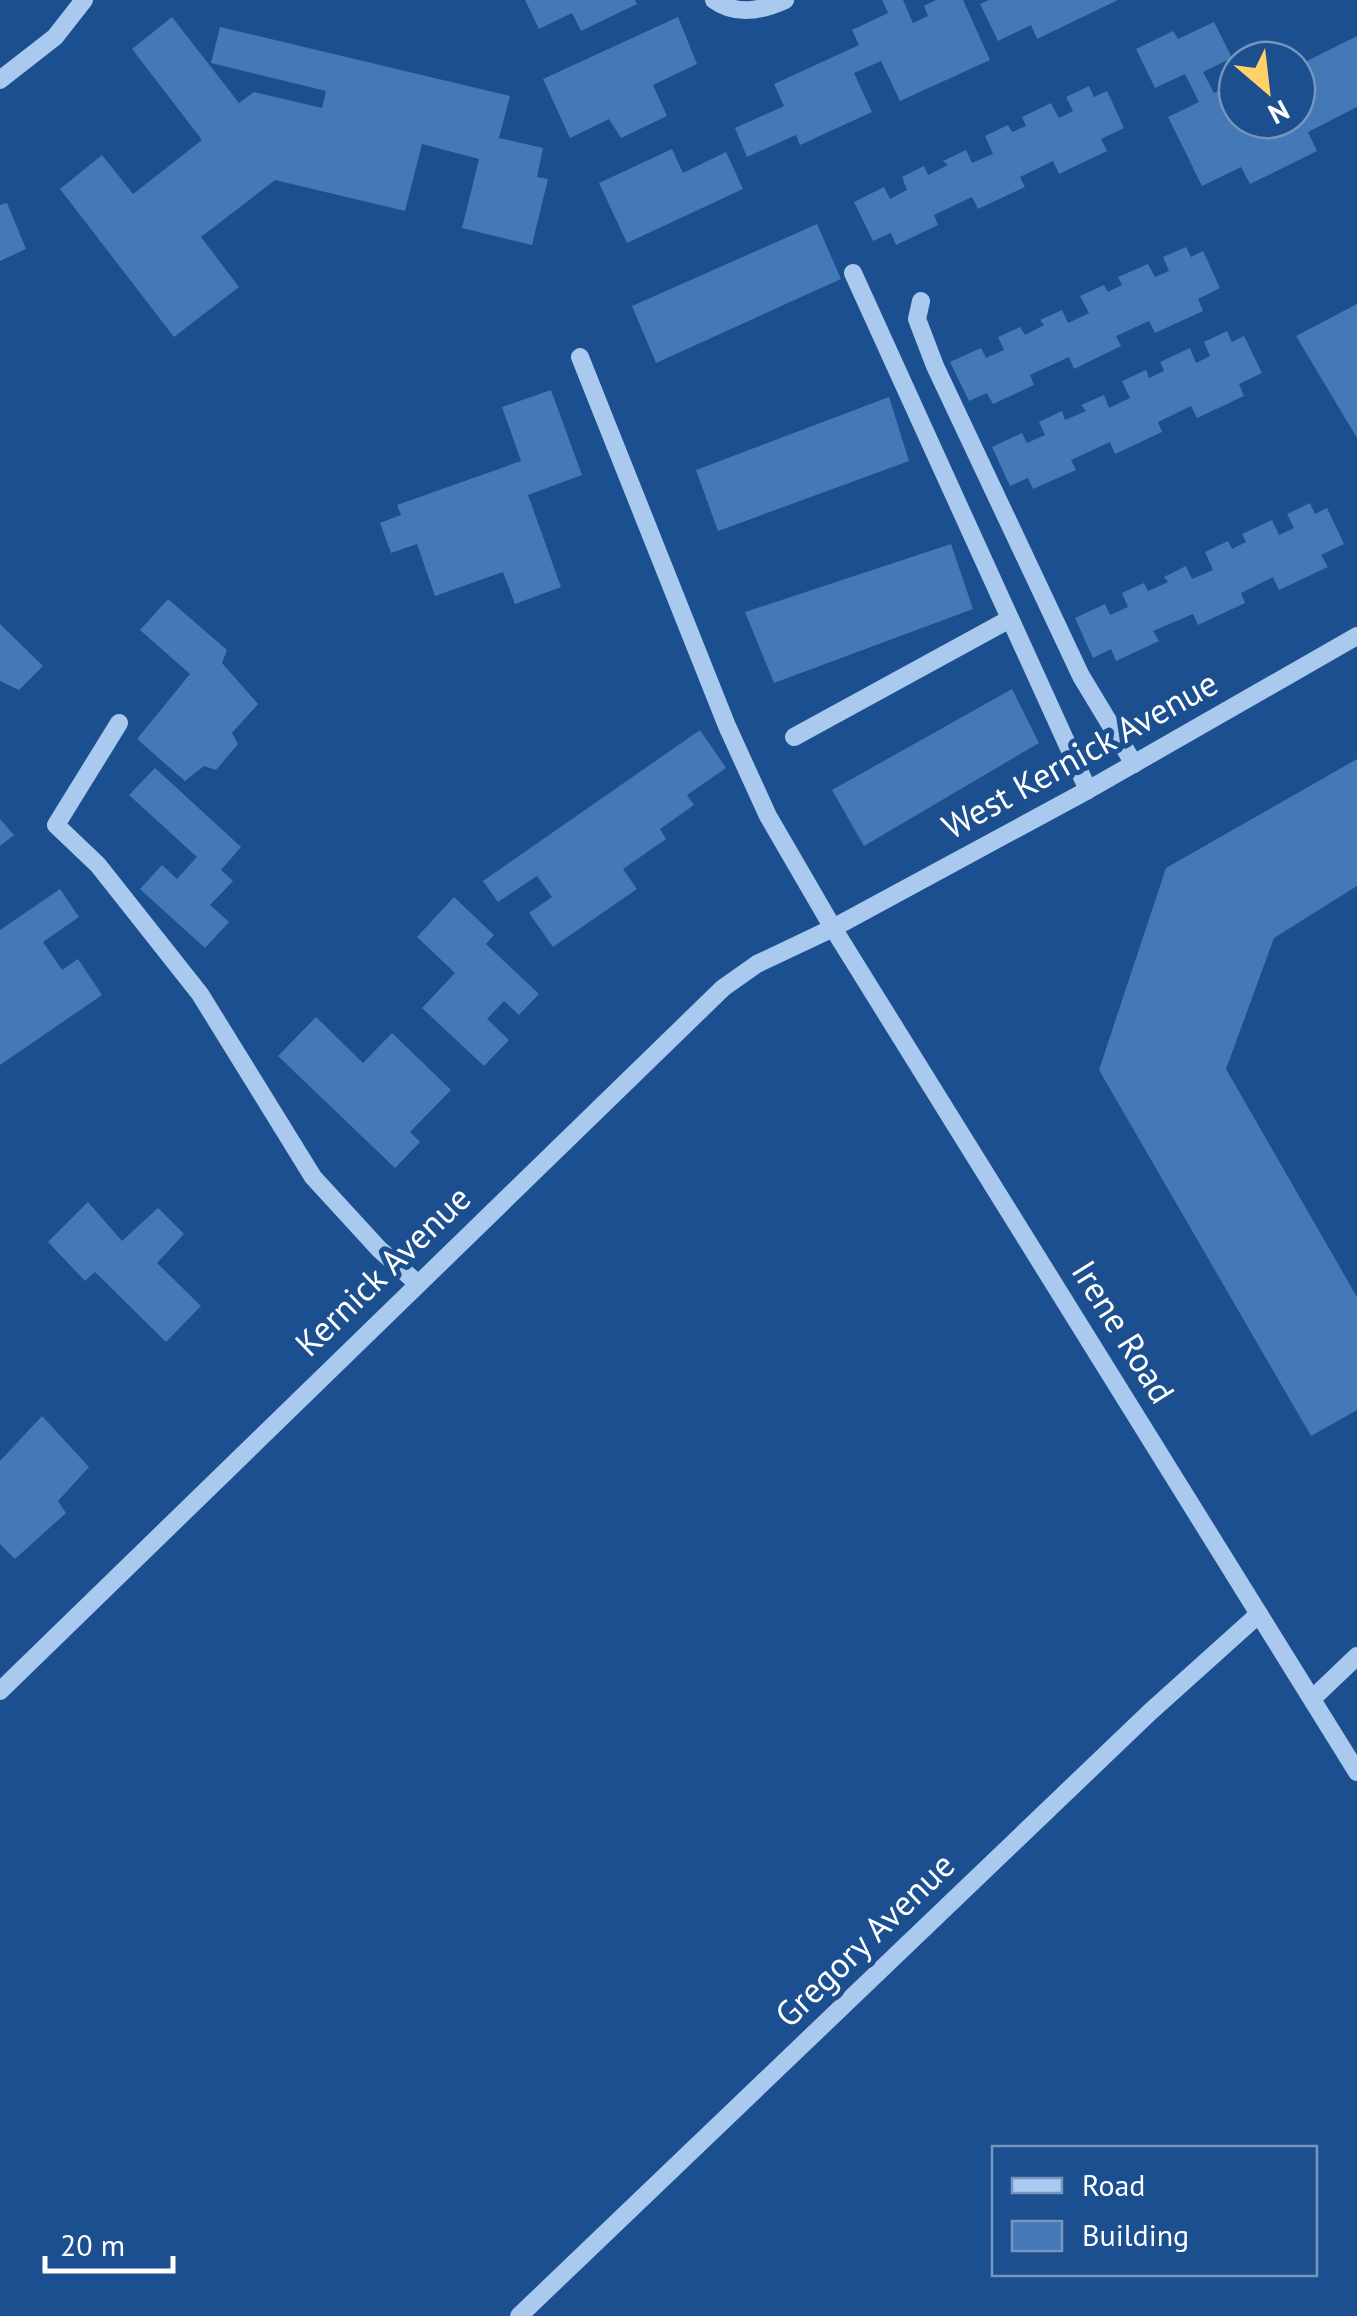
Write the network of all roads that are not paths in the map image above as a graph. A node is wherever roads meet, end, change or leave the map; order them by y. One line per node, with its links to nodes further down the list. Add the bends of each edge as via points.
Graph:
1 (84, 0): 4 (street, via 55,38)
2 (714, 0): 3 (street, via 731,10 754,11)
3 (785, 0)
4 (0, 80)
5 (853, 273): 8 (street)
6 (921, 301): 12 (street, via 924,341 1081,676)
7 (580, 357): 14 (street, Irene Road, via 727,726 768,816)
8 (1008, 620): 11 (street); 13 (street)
9 (1357, 636): 12 (street, West Kernick Avenue)
10 (119, 723): 15 (street, via 56,825 98,865 200,994 313,1177)
11 (794, 737)
12 (1134, 764): 13 (street, West Kernick Avenue)
13 (1088, 790): 14 (street, West Kernick Avenue)
14 (833, 928): 15 (street, Kernick Avenue, via 722,988); 16 (street, Irene Road)
15 (416, 1284): 18 (street, Kernick Avenue)
16 (1260, 1614): 19 (street, Irene Road); 21 (street, Gregory Avenue)
17 (1357, 1656): 19 (street)
18 (0, 1692)
19 (1312, 1698): 20 (street, Irene Road)
20 (1357, 1772)
21 (519, 2316)

